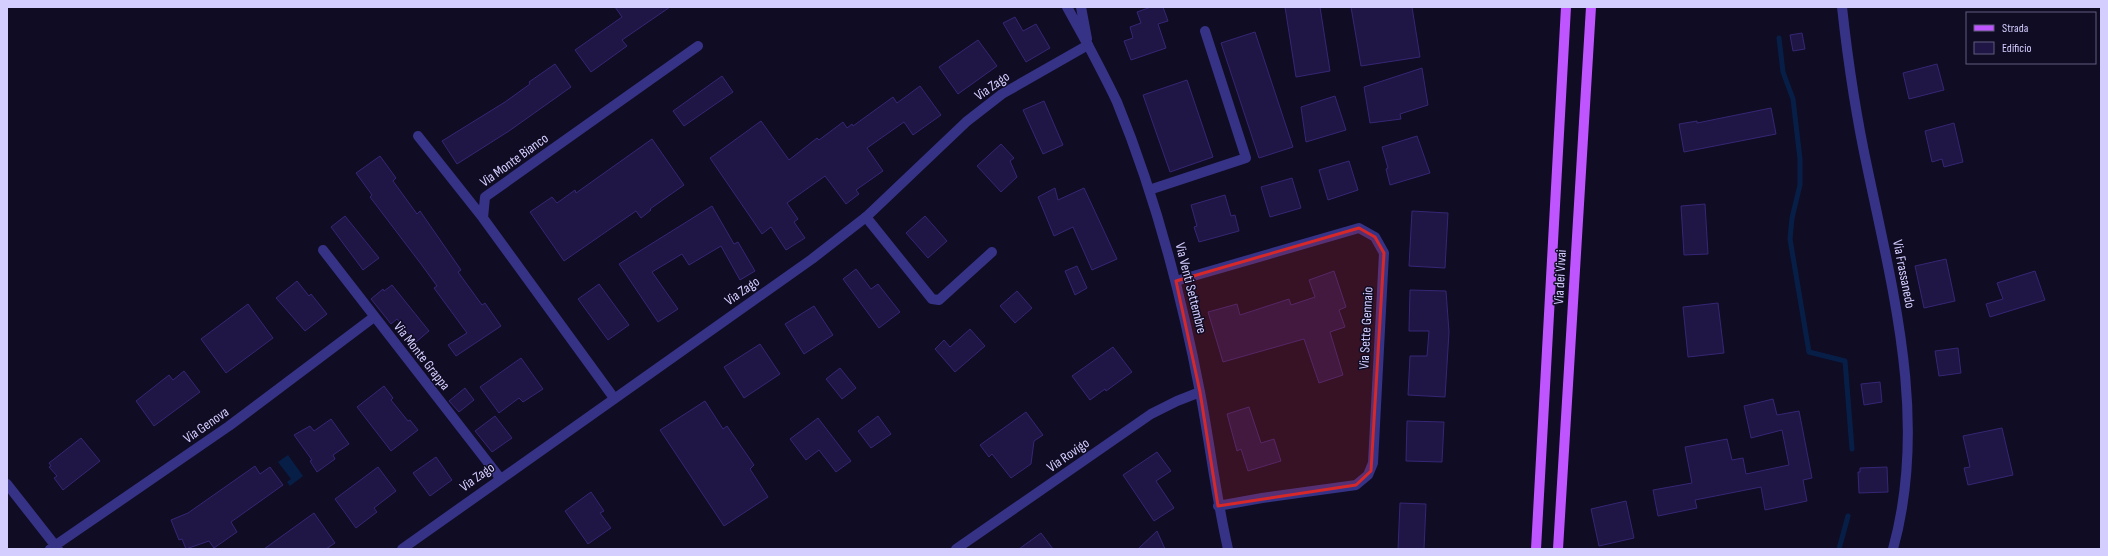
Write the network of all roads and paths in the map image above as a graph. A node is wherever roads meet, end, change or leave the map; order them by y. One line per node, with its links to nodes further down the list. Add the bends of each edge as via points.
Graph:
1 (1067, 7): 7 (street)
2 (1081, 7): 7 (street)
3 (1566, 7): 26 (main road, Via dei Vivai)
4 (1591, 7): 27 (main road, Via dei Vivai)
5 (1842, 7): 28 (street, Via Frassanedo, via 1850,76 1903,344 1908,407 1906,478)
6 (1205, 31): 10 (street, via 1246,158)
7 (1088, 45): 10 (street, Via Venti Settembre, via 1116,101); 11 (street, Via Zago, via 1002,94 966,122)
8 (698, 46): 12 (street, Via Monte Bianco, via 484,197)
9 (418, 136): 12 (street)
10 (1149, 190): 15 (street, Via Venti Settembre)
11 (866, 217): 14 (street, via 932,299 940,300); 18 (street, Via Zago, via 812,260)
12 (483, 218): 18 (street)
13 (323, 250): 16 (street, Via Monte Grappa)
14 (992, 252)
15 (1176, 281): 17 (street, Via Venti Settembre); 21 (street, Via Sette Gennaio, via 1359,228 1375,237 1384,253 1371,471 1356,485)
16 (374, 317): 19 (street, Via Monte Grappa); 22 (street, Via Genova, via 229,426)
17 (1200, 392): 21 (street, Via Venti Settembre); 24 (street, Via Rovigo, via 1151,414)
18 (614, 398): 19 (street, Via Zago)
19 (500, 478): 23 (street, Via Zago)
20 (7, 484): 22 (street)
21 (1218, 506): 25 (street, Via Venti Settembre)
22 (55, 548)
23 (402, 549)
24 (956, 549)
25 (1228, 549)
26 (1536, 549)
27 (1558, 549)
28 (1893, 549)

